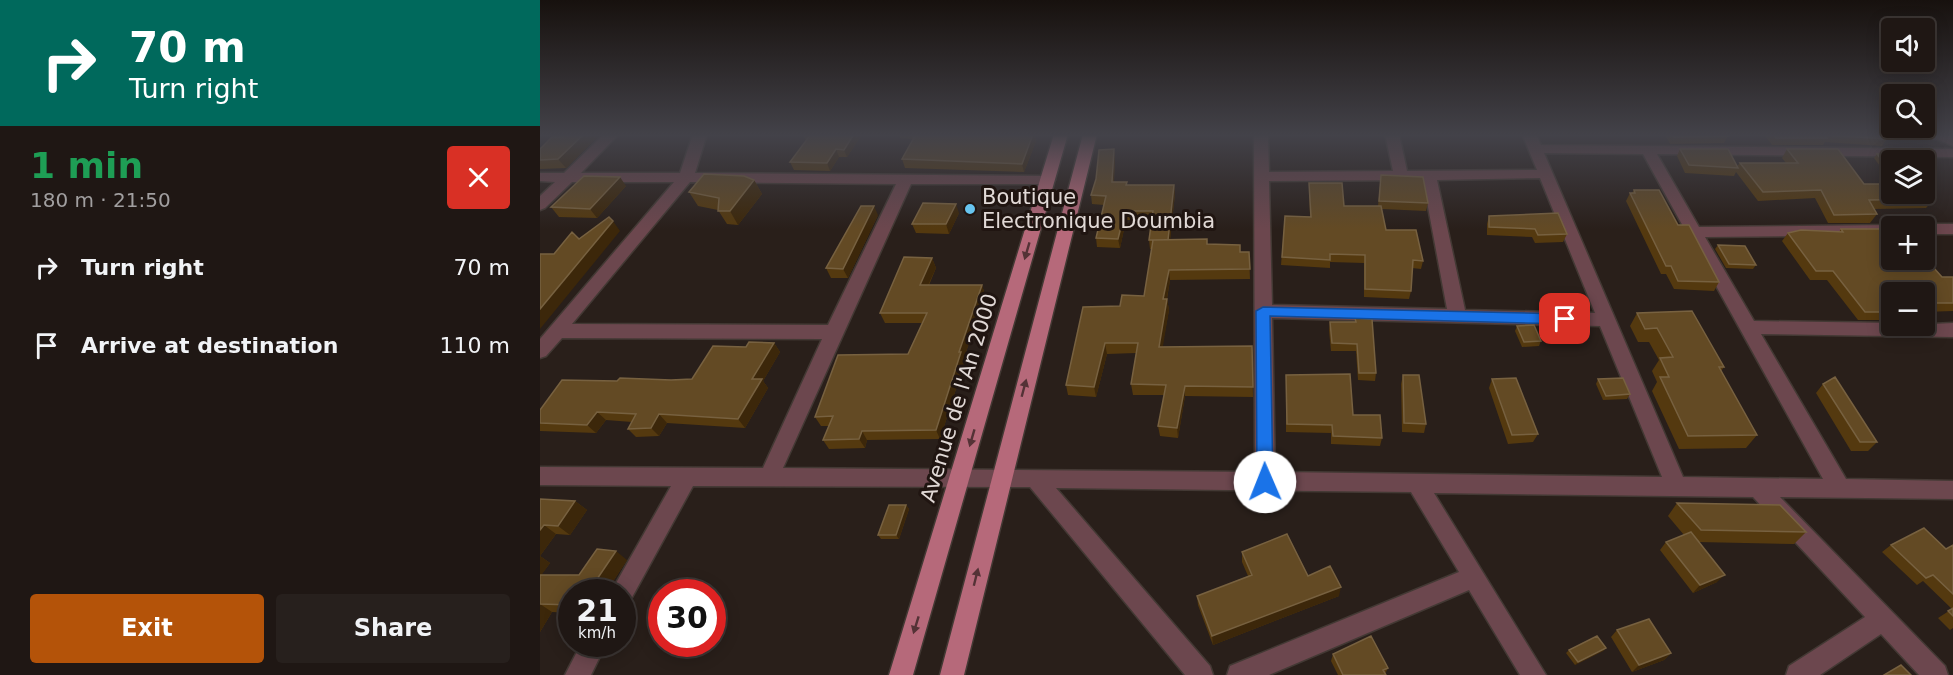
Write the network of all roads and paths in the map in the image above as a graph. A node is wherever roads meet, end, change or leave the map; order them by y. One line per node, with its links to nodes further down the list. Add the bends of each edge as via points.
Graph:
1 (580, 166): 13 (street)
2 (690, 166): 15 (street)
3 (1052, 166): 17 (main road, Avenue de l'An 2000)
4 (1082, 166): 35 (main road, one-way to 4)
5 (1261, 166): 14 (street)
6 (1399, 166): 10 (street)
7 (1542, 166): 9 (street)
8 (1657, 166): 22 (street)
9 (1545, 174): 11 (street); 25 (street)
10 (1401, 175): 11 (street); 14 (street)
11 (1429, 175): 24 (street)
12 (540, 177): 13 (street)
13 (568, 177): 15 (street); 18 (street)
14 (1261, 177): 23 (street)
15 (686, 178): 16 (street); 28 (street)
16 (906, 179): 17 (street); 29 (street)
17 (1048, 180): 34 (main road, Avenue de l'An 2000, one-way to 34)
18 (540, 205)
19 (1935, 229): 20 (street)
20 (1953, 229)
21 (1881, 230): 22 (street)
22 (1695, 232): 26 (street)
23 (1263, 311): 24 (street); 37 (street)
24 (1457, 316): 25 (street)
25 (1608, 320): 39 (street)
26 (1749, 327): 27 (street); 41 (street)
27 (1953, 330)
28 (557, 331): 29 (street); 30 (street)
29 (834, 332): 33 (street)
30 (540, 351)
31 (540, 476): 32 (street)
32 (687, 476): 33 (street); 44 (street)
33 (769, 477): 34 (street)
34 (960, 478): 35 (street); 48 (main road, Avenue de l'An 2000, one-way to 48)
35 (1000, 478): 36 (street); 49 (main road, one-way to 35)
36 (1036, 479): 37 (street); 50 (street)
37 (1265, 482): 38 (street)
38 (1417, 483): 39 (street); 43 (street)
39 (1676, 486): 40 (street)
40 (1757, 487): 41 (street); 45 (street)
41 (1840, 489): 42 (street)
42 (1953, 490)
43 (1473, 577): 51 (street); 52 (street)
44 (630, 579)
45 (1883, 619): 53 (street); 54 (street)
46 (587, 657): 47 (street)
47 (577, 675)
48 (901, 675)
49 (952, 675)
50 (1201, 675)
51 (1239, 675)
52 (1534, 675)
53 (1798, 675)
54 (1936, 675)

